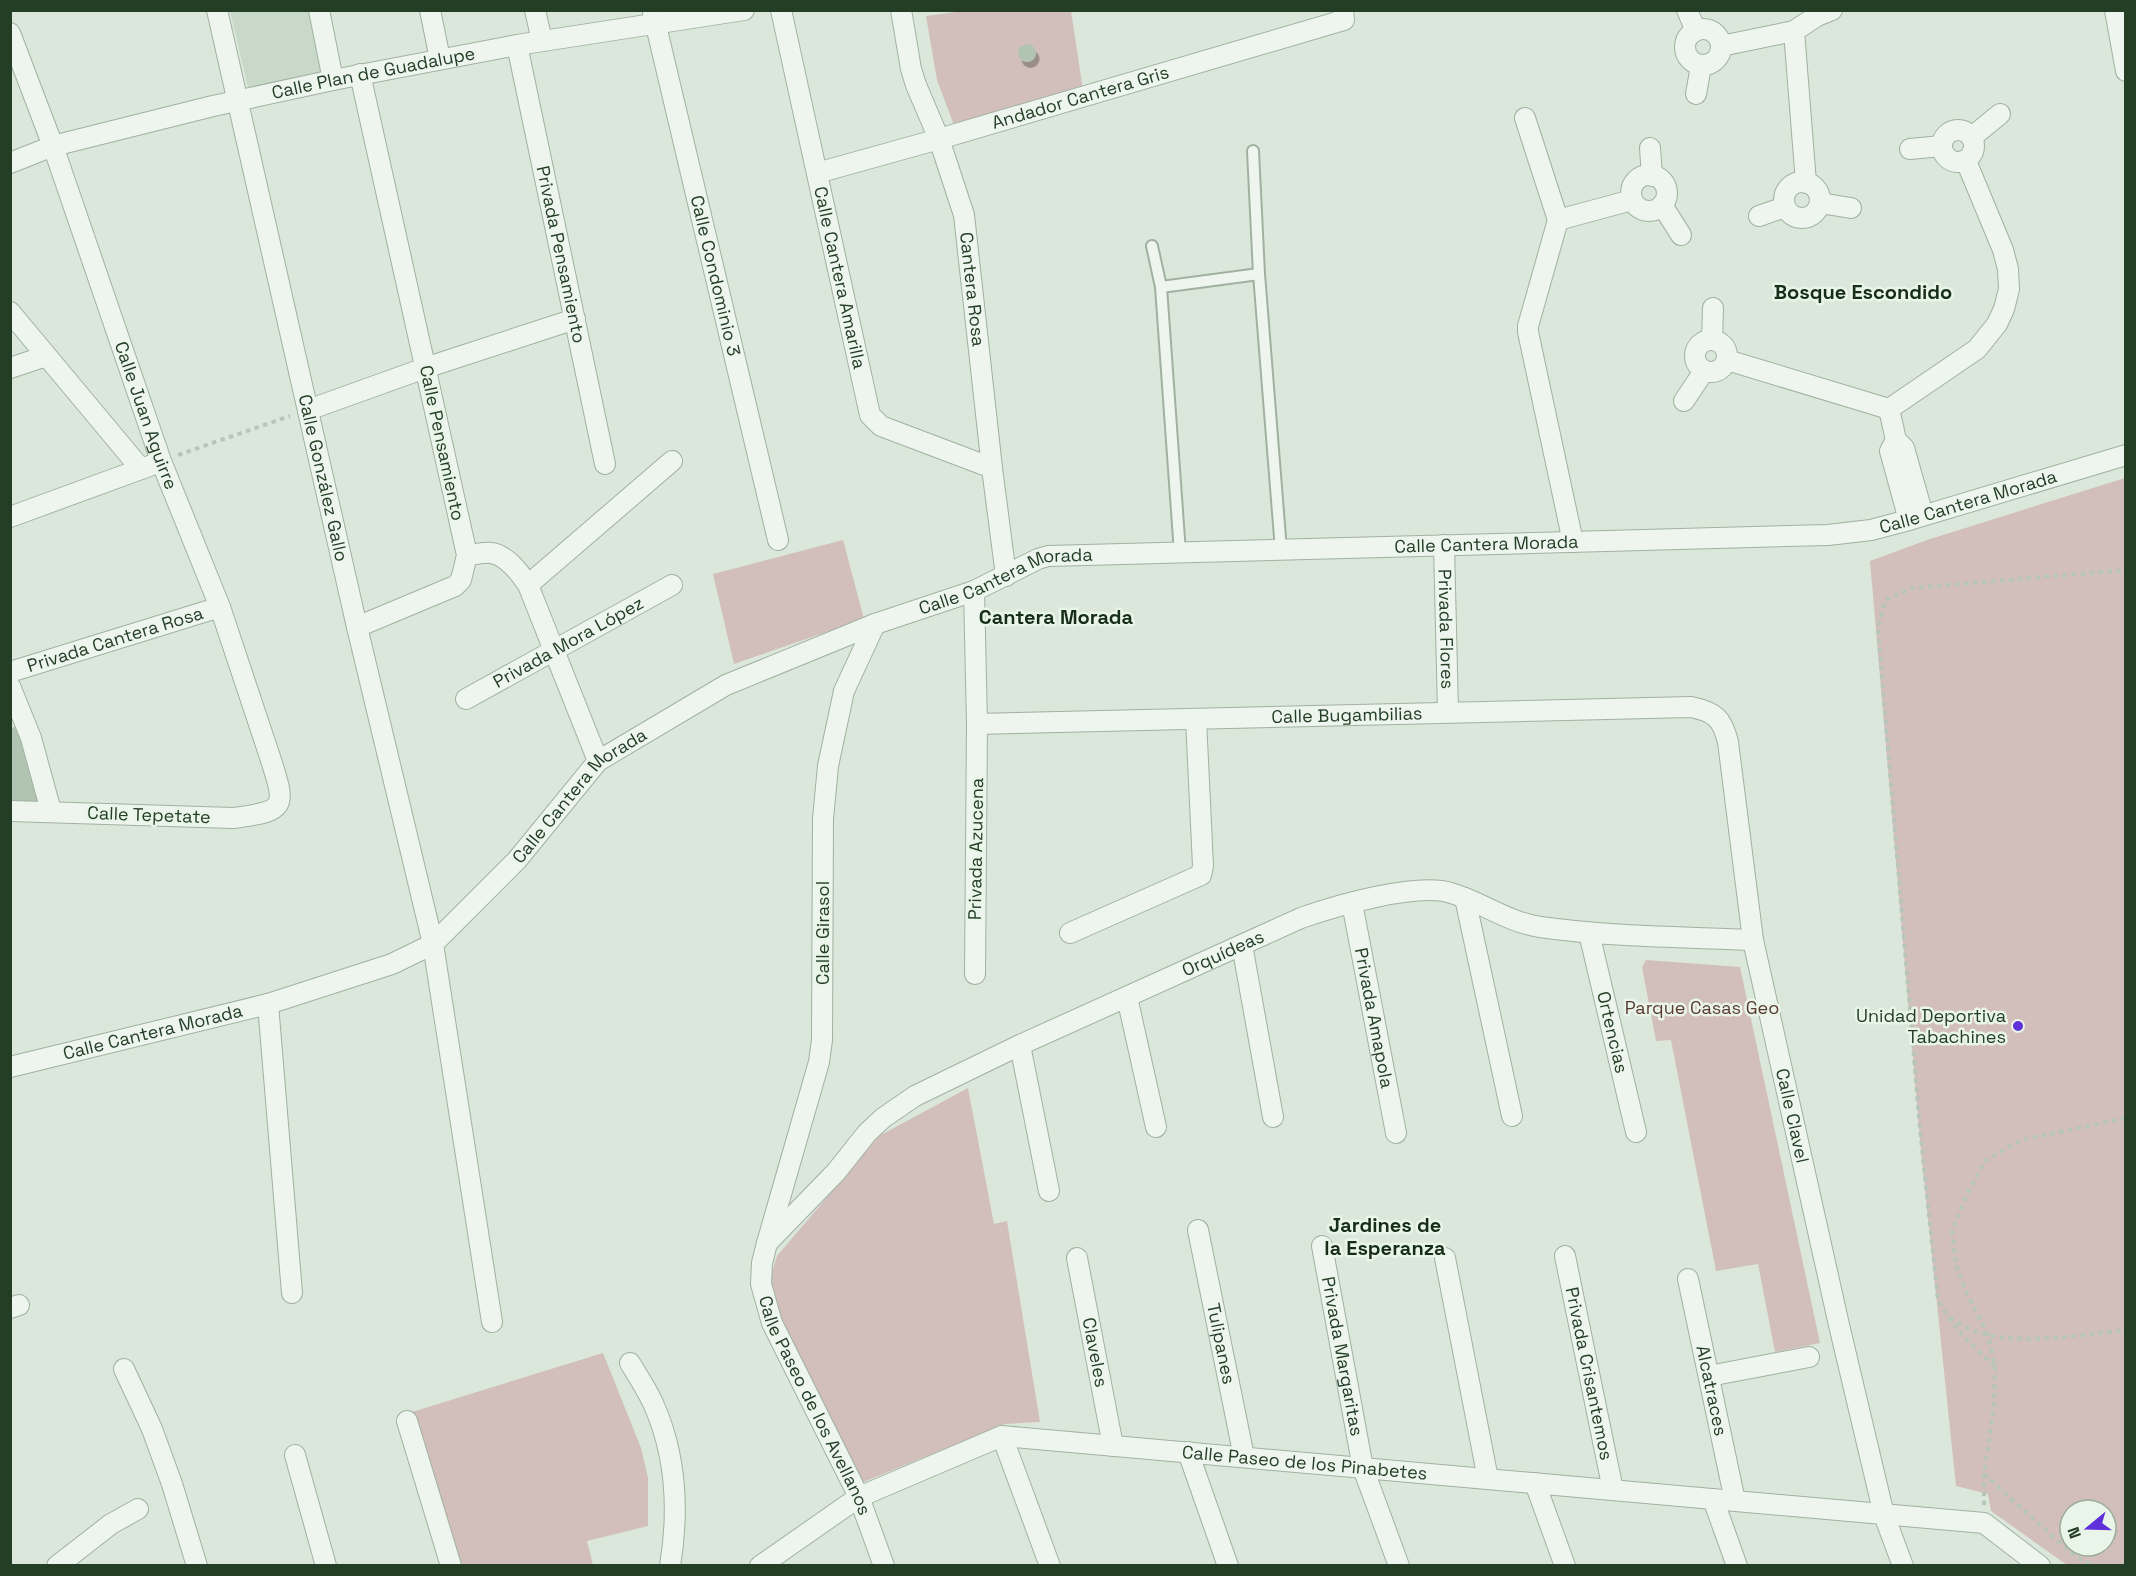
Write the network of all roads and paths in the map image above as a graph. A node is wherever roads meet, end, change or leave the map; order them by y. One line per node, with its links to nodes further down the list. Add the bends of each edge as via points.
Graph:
1 (217, 10): 25 (street, Calle González Gallo)
2 (319, 10): 23 (street)
3 (430, 10): 19 (street)
4 (535, 10): 16 (street)
5 (744, 10): 12 (street, Calle Plan de Guadalupe)
6 (781, 10): 37 (street, Calle Cantera Amarilla)
7 (901, 10): 29 (street, Cantera Rosa, via 913,77)
8 (1687, 10): 13 (street)
9 (1832, 10): 14 (street)
10 (2115, 10): 21 (street)
11 (1343, 15): 29 (street, Andador Cantera Gris)
12 (654, 17): 16 (street, Calle Plan de Guadalupe); 71 (street, Calle Condominio 3)
13 (1696, 31): 18 (street, via 1707,29 1714,33); 20 (street, via 1685,42 1686,54)
14 (1794, 31): 18 (street); 39 (street)
15 (10, 33): 30 (street, Calle Juan Aguirre)
16 (542, 41): 17 (street, Calle Plan de Guadalupe)
17 (517, 45): 19 (street, Calle Plan de Guadalupe); 53 (street, Privada Pensamiento)
18 (1721, 46): 20 (street, via 1717,59)
19 (440, 59): 22 (street, Calle Plan de Guadalupe)
20 (1701, 66): 24 (street)
21 (2126, 71)
22 (360, 74): 23 (street, Calle Plan de Guadalupe); 58 (street, Calle Pensamiento)
23 (333, 80): 25 (street, Calle Plan de Guadalupe)
24 (1696, 94)
25 (238, 100): 30 (street, Calle Plan de Guadalupe); 62 (street, Calle González Gallo)
26 (2000, 114): 28 (street)
27 (1525, 117): 46 (street)
28 (1972, 137): 31 (street, via 1953,131); 35 (street, via 1973,154)
29 (939, 140): 37 (street, Andador Cantera Gris); 67 (street, Cantera Rosa, via 967,232)
30 (53, 146): 36 (street, Calle Plan de Guadalupe); 65 (street, Calle Juan Aguirre)
31 (1942, 146): 33 (street); 35 (street, via 1951,161)
32 (1650, 148): 38 (street)
33 (1910, 149)
34 (1253, 151): 49 (lane)
35 (1966, 161): 61 (street, via 2008,269 2004,309 1977,349)
36 (10, 163)
37 (817, 173): 67 (street, Calle Cantera Amarilla, via 870,415 881,426)
38 (1652, 176): 40 (street, via 1635,182); 42 (street, via 1667,191)
39 (1806, 183): 41 (street, via 1819,193); 43 (street, via 1795,183 1789,188)
40 (1632, 200): 42 (street, via 1646,212); 46 (street)
41 (1820, 203): 43 (street, via 1806,219 1794,217); 44 (street)
42 (1662, 205): 47 (street)
43 (1785, 207): 45 (street)
44 (1851, 208)
45 (1759, 216)
46 (1558, 220): 72 (street, via 1528,332)
47 (1681, 235)
48 (1152, 246): 50 (lane)
49 (1259, 274): 50 (lane); 74 (lane)
50 (1161, 287): 75 (lane)
51 (1713, 308): 54 (street)
52 (10, 312): 55 (street)
53 (575, 319): 58 (street); 66 (street, Privada Pensamiento)
54 (1712, 340): 56 (street, via 1723,345); 59 (street, via 1697,349 1696,362)
55 (46, 356): 57 (street); 68 (street)
56 (1727, 360): 59 (street, via 1716,372); 61 (street)
57 (10, 368)
58 (425, 368): 62 (street); 76 (street, Calle Pensamiento)
59 (1704, 371): 60 (street)
60 (1684, 400)
61 (1889, 409): 70 (street, via 1896,440 1890,451)
62 (308, 410): 65 (path); 84 (street, Calle González Gallo)
63 (2126, 455): 70 (street, Calle Cantera Morada)
64 (672, 461): 79 (street)
65 (161, 462): 68 (street); 82 (street, Calle Juan Aguirre)
66 (605, 464)
67 (992, 468): 78 (street, Cantera Rosa)
68 (141, 469): 69 (street)
69 (10, 517)
70 (1916, 518): 72 (street, Calle Cantera Morada, via 1871,530 1828,535)
71 (778, 540)
72 (1573, 542): 73 (street, Calle Cantera Morada)
73 (1444, 545): 74 (street, Calle Cantera Morada); 89 (street, Privada Flores)
74 (1281, 550): 75 (street, Calle Cantera Morada)
75 (1180, 553): 78 (street, Calle Cantera Morada, via 1048,556)
76 (467, 555): 79 (street, via 499,556); 84 (street, via 461,580 455,586)
77 (2126, 570): 124 (path, via 1912,588 1885,600 1878,629 1919,1118 1938,1300)
78 (1006, 576): 81 (street, Calle Cantera Morada)
79 (528, 585): 85 (street)
80 (672, 585): 85 (street, Privada Mora López)
81 (974, 591): 83 (street, Calle Cantera Morada); 92 (street, Privada Azucena)
82 (220, 607): 86 (street, Privada Cantera Rosa); 94 (street, Calle Juan Aguirre, via 278,780)
83 (875, 624): 93 (street, Calle Cantera Morada, via 726,685); 117 (street, Calle Girasol, via 844,691 828,766 823,819 822,1040)
84 (357, 627): 102 (street, Calle González Gallo)
85 (554, 650): 88 (street, Privada Mora López); 93 (street)
86 (10, 672)
87 (10, 686): 96 (street, via 31,738)
88 (466, 699)
89 (1448, 712): 90 (street, Calle Bugambilias, via 1691,707); 91 (street, Calle Bugambilias)
90 (1717, 716): 101 (street, Calle Clavel, via 1728,742)
91 (1196, 719): 92 (street, Calle Bugambilias); 99 (street, via 1201,874)
92 (977, 724): 104 (street, Privada Azucena)
93 (598, 761): 102 (street, Calle Cantera Morada, via 517,860)
94 (280, 799): 96 (street, Calle Tepetate, via 274,810 267,813 233,818)
95 (10, 811): 96 (street, Calle Tepetate)
96 (51, 811)
97 (1466, 898): 98 (street, Orquídeas, via 1441,890 1415,890); 100 (street, Orquídeas, via 1511,920); 109 (street)
98 (1352, 903): 103 (street, Orquídeas, via 1300,918); 114 (street, Privada Amapola)
99 (1070, 933)
100 (1589, 933): 101 (street, Orquídeas); 113 (street, Ortencias)
101 (1754, 940): 148 (street, Calle Clavel)
102 (434, 944): 106 (street, Calle Cantera Morada, via 392,964); 125 (street, Calle González Gallo)
103 (1242, 945): 105 (street, Orquídeas); 110 (street)
104 (975, 974)
105 (1127, 997): 107 (street, Orquídeas); 112 (street)
106 (268, 1004): 108 (street, Calle Cantera Morada); 123 (street)
107 (1020, 1045): 115 (street); 117 (street, Orquídeas, via 915,1096 884,1118)
108 (10, 1067)
109 (1512, 1116)
110 (1273, 1117)
111 (2126, 1118): 127 (path, via 2021,1140 1985,1161 1952,1231 1956,1265)
112 (1156, 1127)
113 (1636, 1132)
114 (1396, 1133)
115 (1049, 1191)
116 (1198, 1230): 138 (street, Tulipanes)
117 (767, 1243): 144 (street, Calle Paseo de los Avellanos, via 761,1284 772,1323)
118 (1322, 1246): 139 (street, Privada Margaritas)
119 (1565, 1256): 143 (street, Privada Crisantemos)
120 (1077, 1258): 135 (street, Claveles)
121 (1445, 1258): 141 (street)
122 (1689, 1279): 132 (street, Alcatraces)
123 (292, 1293)
124 (1945, 1313): 127 (path, via 1961,1326); 130 (path, via 1968,1344)
125 (492, 1322)
126 (2126, 1330): 127 (path, via 2029,1339)
127 (1988, 1335): 130 (path)
128 (1809, 1357): 132 (street)
129 (630, 1364): 154 (street, via 653,1402 669,1446 675,1494)
130 (1995, 1366): 140 (path, via 1994,1406)
131 (124, 1369): 151 (street, via 152,1429)
132 (1709, 1376): 146 (street, Alcatraces)
133 (407, 1421): 153 (street)
134 (1002, 1436): 135 (street, Calle Paseo de los Pinabetes); 144 (street, Calle Paseo de los Pinabetes); 157 (street)
135 (1113, 1446): 136 (street, Calle Paseo de los Pinabetes)
136 (1188, 1452): 138 (street, Calle Paseo de los Pinabetes); 158 (street)
137 (295, 1455): 152 (street)
138 (1244, 1457): 139 (street, Calle Paseo de los Pinabetes)
139 (1363, 1468): 141 (street, Calle Paseo de los Pinabetes); 159 (street, Privada Margaritas)
140 (1984, 1474): 149 (path); 164 (path, via 2070,1552)
141 (1488, 1479): 142 (street, Calle Paseo de los Pinabetes)
142 (1535, 1483): 143 (street, Calle Paseo de los Pinabetes); 160 (street)
143 (1613, 1490): 145 (street, Calle Paseo de los Pinabetes)
144 (859, 1497): 155 (street, Calle Paseo de los Pinabetes); 156 (street, Calle Paseo de los Avellanos)
145 (1713, 1499): 146 (street, Calle Paseo de los Pinabetes); 161 (street)
146 (1735, 1501): 148 (street, Calle Paseo de los Pinabetes)
147 (138, 1509): 150 (street, via 111,1524)
148 (1884, 1515): 149 (street, Calle Paseo de los Pinabetes); 162 (street, Calle Clavel)
149 (1984, 1523): 163 (street)
150 (57, 1566)
151 (197, 1566)
152 (326, 1566)
153 (451, 1566)
154 (670, 1566)
155 (760, 1566)
156 (884, 1566)
157 (1050, 1566)
158 (1228, 1566)
159 (1399, 1566)
160 (1565, 1566)
161 (1737, 1566)
162 (1903, 1566)
163 (2040, 1566)
164 (2092, 1566)

